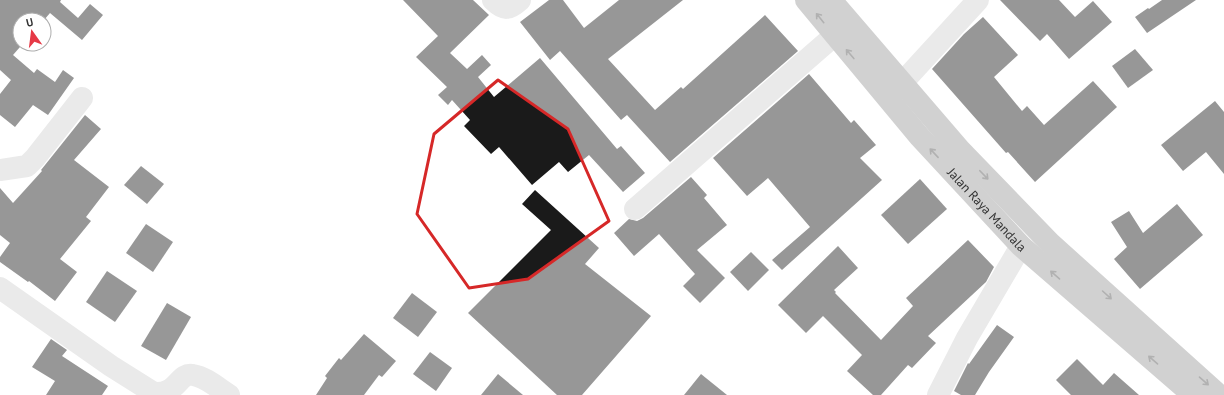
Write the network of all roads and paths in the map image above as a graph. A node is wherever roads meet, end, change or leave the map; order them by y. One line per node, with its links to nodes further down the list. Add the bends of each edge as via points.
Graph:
1 (493, 0): 2 (street, via 500,7 506,8)
2 (520, 0)
3 (806, 0): 6 (highway, Jalan Raya Mandala, one-way to 3)
4 (832, 0): 7 (highway, Jalan Raya Mandala)
5 (978, 0): 7 (street)
6 (835, 35): 10 (street); 11 (highway, Jalan Raya Mandala, one-way to 6, via 919,136)
7 (902, 83): 13 (highway, Jalan Raya Mandala, one-way to 13, via 960,150)
8 (82, 98): 9 (street, via 27,166)
9 (0, 170)
10 (635, 209)
11 (1021, 246): 13 (highway, Jalan Raya Mandala, one-way to 11); 15 (street, via 967,338)
12 (0, 288): 14 (street, via 154,393 165,394 183,378 193,374)
13 (1182, 373): 16 (highway, Jalan Raya Mandala); 17 (highway, Jalan Raya Mandala, one-way to 17)
14 (229, 395)
15 (938, 395)
16 (1193, 395)
17 (1219, 395)

